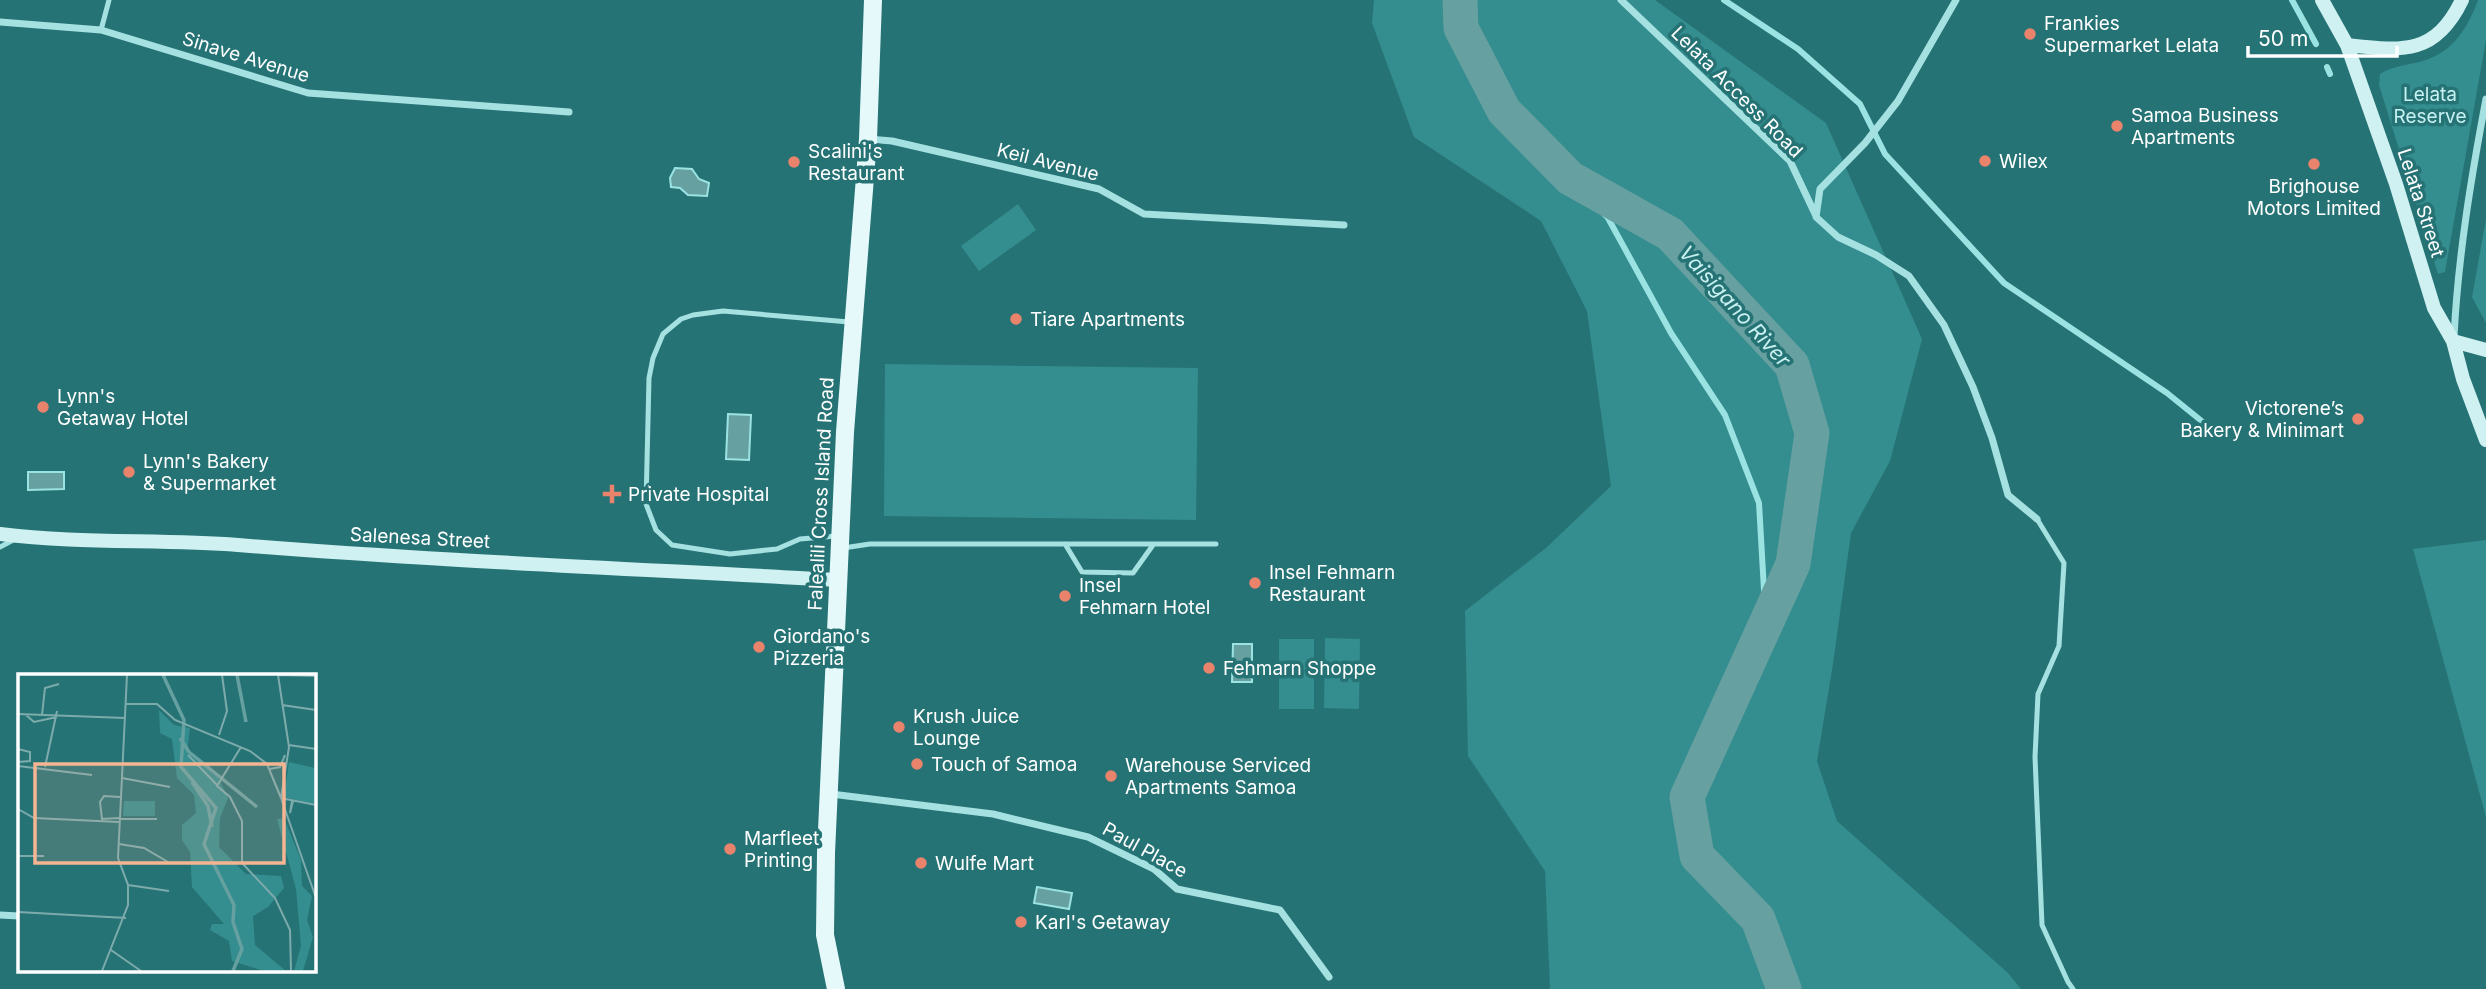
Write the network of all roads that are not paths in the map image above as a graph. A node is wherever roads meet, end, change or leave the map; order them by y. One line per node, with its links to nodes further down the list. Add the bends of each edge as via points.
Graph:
1 (109, 0): 8 (lane)
2 (873, 0): 12 (main road, Falealili Cross Island Road)
3 (1621, 0): 13 (street, Lelata Access Road, via 1790,161)
4 (1956, 0): 13 (street, via 1898,101 1820,189)
5 (2322, 0): 9 (main road, Lelata Street)
6 (2462, 0): 9 (main road, via 2451,22 2434,38 2389,50)
7 (0, 22): 8 (street, Sinave Avenue)
8 (101, 30): 11 (street, Sinave Avenue, via 308,93)
9 (2347, 45): 16 (main road, Lelata Street, via 2434,307)
10 (2486, 99): 16 (street, via 2464,228)
11 (569, 112)
12 (867, 139): 14 (street, Keil Avenue, via 1099,189 1143,214); 15 (main road, Falealili Cross Island Road)
13 (1816, 217): 19 (street, Lelata Access Road, via 1838,237 1909,276 1944,325 1973,387 2008,495)
14 (1344, 225)
15 (852, 323): 22 (main road, Falealili Cross Island Road); 22 (lane, via 723,312 693,315 663,334 649,379 646,504 656,530 672,545 730,554 777,549 800,539)
16 (2453, 341): 17 (main road); 18 (main road, Lelata Street)
17 (2486, 350)
18 (2486, 440)
19 (2037, 519): 33 (lane, via 2064,563 2059,646 2038,694 2035,757 2042,925)
20 (0, 534): 21 (main road, Salenesa Street)
21 (22, 537): 26 (lane); 27 (main road, Salenesa Street)
22 (840, 542): 23 (lane); 27 (main road, Falealili Cross Island Road)
23 (1065, 544): 25 (lane); 25 (lane, via 1082,572 1121,573 1133,573)
24 (1216, 544): 25 (lane)
25 (1153, 545)
26 (0, 547)
27 (837, 579): 28 (main road, Falealili Cross Island Road)
28 (830, 794): 31 (street, Paul Place, via 993,814 1088,837 1154,869 1177,889 1280,910); 32 (main road, Falealili Cross Island Road, via 825,935)
29 (0, 915): 30 (street)
30 (18, 916)
31 (1329, 977)
32 (836, 989)
33 (2073, 989)

